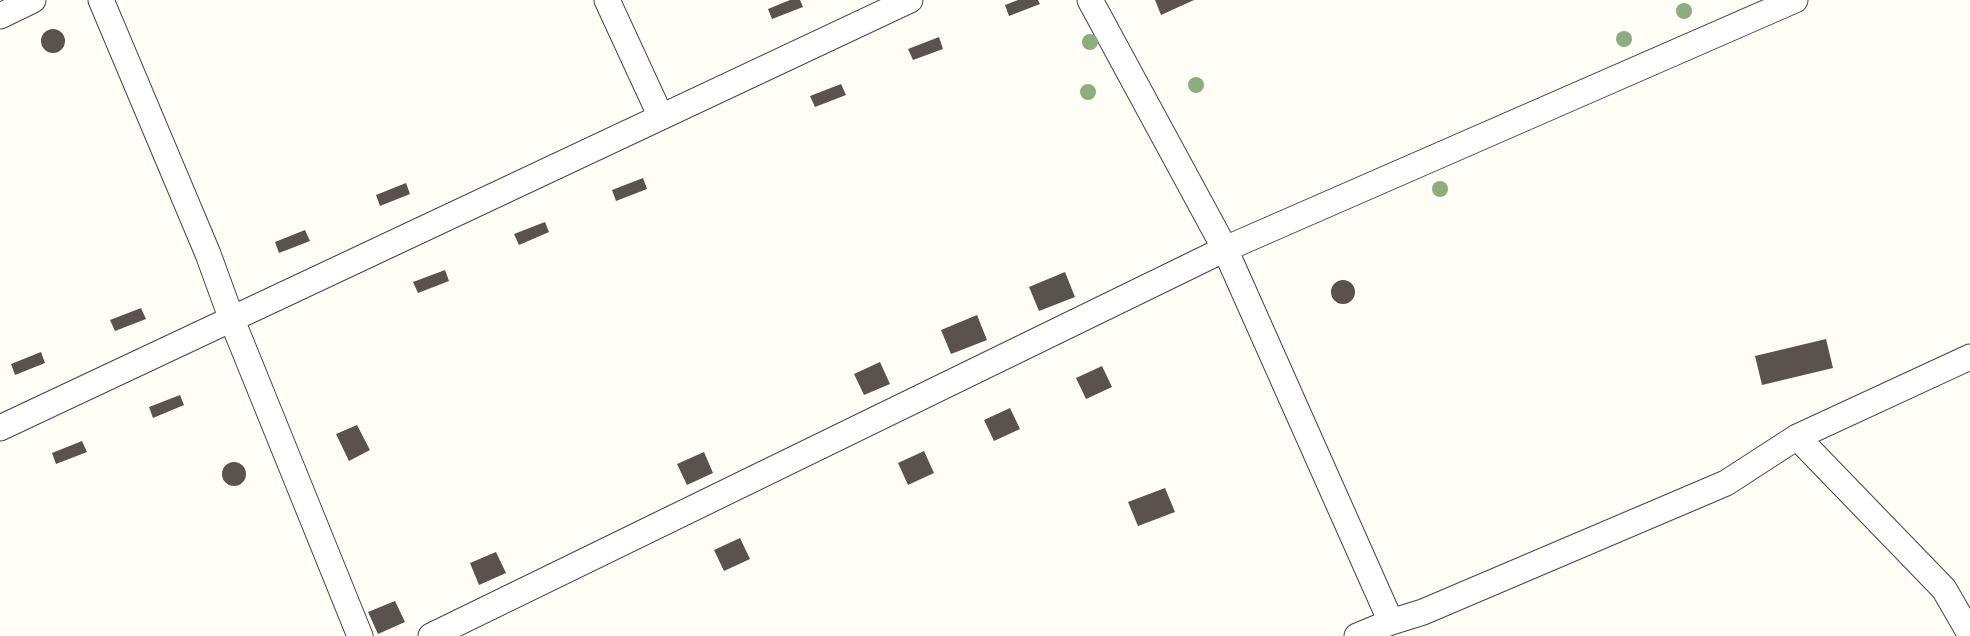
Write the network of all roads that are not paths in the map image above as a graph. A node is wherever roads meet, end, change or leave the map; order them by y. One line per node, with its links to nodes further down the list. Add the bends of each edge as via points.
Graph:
1 (33, 0): 7 (street)
2 (101, 0): 10 (street, via 208,254)
3 (607, 0): 8 (street)
4 (910, 0): 8 (street)
5 (1090, 0): 9 (street)
6 (1795, 0): 9 (street)
7 (0, 16)
8 (661, 117): 10 (street)
9 (1225, 249): 14 (street); 17 (street)
10 (232, 320): 12 (street); 16 (street)
11 (1970, 357): 13 (street)
12 (0, 428)
13 (1797, 437): 14 (street, via 1726,483 1424,612); 15 (street, via 1944,589)
14 (1391, 622): 18 (street)
15 (1970, 634)
16 (360, 636)
17 (431, 636)
18 (1357, 636)

